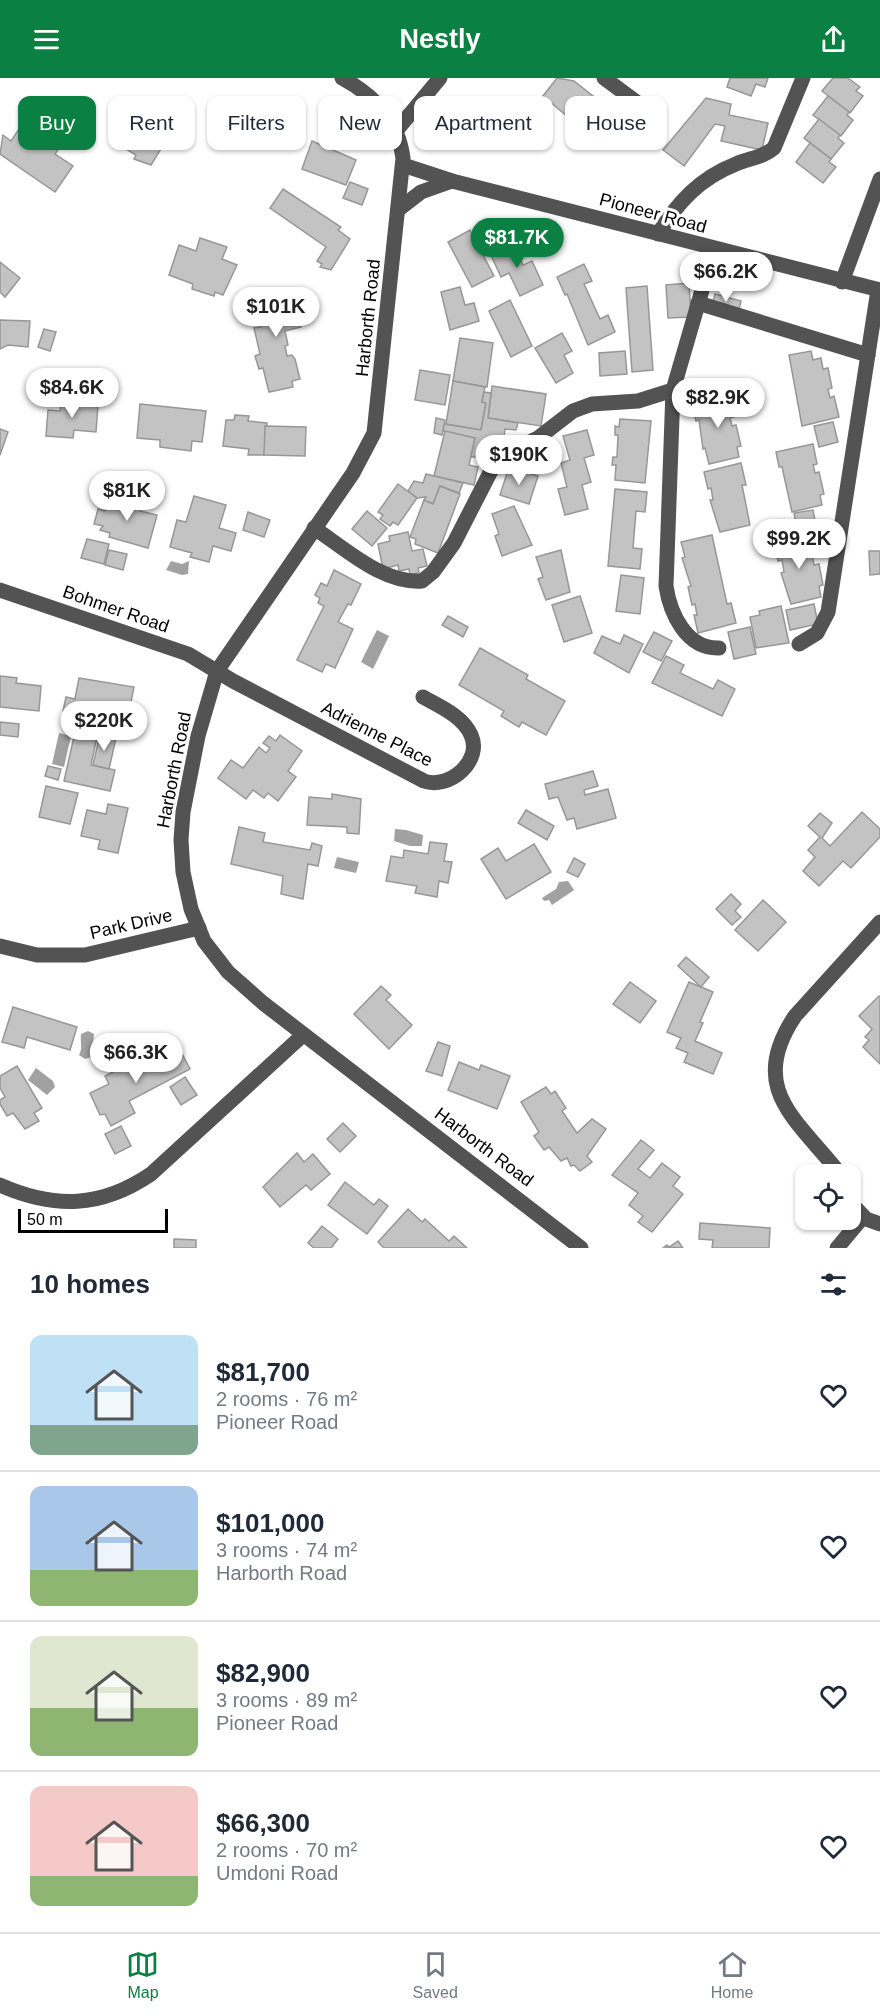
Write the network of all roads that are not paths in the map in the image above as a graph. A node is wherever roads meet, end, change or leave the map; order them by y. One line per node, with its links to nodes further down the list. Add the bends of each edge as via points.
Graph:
1 (342, 78): 5 (street)
2 (440, 78): 7 (street)
3 (604, 78): 6 (street)
4 (802, 78): 13 (street, via 774,148 714,173 692,189)
5 (366, 96)
6 (628, 96)
7 (402, 124)
8 (400, 150): 9 (street, Harborth Road)
9 (403, 165): 11 (street, Pioneer Road); 12 (street, Harborth Road)
10 (880, 179): 15 (street)
11 (452, 181): 12 (street, via 421,192); 13 (street, Pioneer Road)
12 (399, 208): 20 (street, Harborth Road, via 374,433 353,473)
13 (658, 234): 14 (street, Pioneer Road)
14 (714, 249): 15 (street, Pioneer Road); 17 (street)
15 (842, 282): 16 (street, Pioneer Road)
16 (879, 290): 18 (street)
17 (698, 303): 18 (street); 19 (street)
18 (868, 355): 22 (street, via 828,612 817,633)
19 (673, 390): 20 (street, via 638,401 592,404 573,411 538,438 510,452 494,465 454,543 422,581 398,579); 23 (street, via 666,586 669,609 686,633 699,643)
20 (314, 528): 24 (street, Harborth Road)
21 (0, 590): 24 (street, Bohmer Road, via 188,654)
22 (799, 644)
23 (719, 648)
24 (217, 670): 25 (street, Adrienne Place, via 424,782 444,783 465,767 474,748 471,734 460,720); 27 (street, Harborth Road, via 198,736 181,840 183,872)
25 (423, 696)
26 (880, 922): 30 (street, via 795,1016 785,1031 776,1060 777,1089 783,1106)
27 (199, 928): 28 (street, Park Drive, via 85,955 37,955); 29 (street, Harborth Road, via 228,972)
28 (0, 946)
29 (303, 1035): 31 (street, via 151,1174 130,1187 105,1197 69,1203 32,1198); 34 (street, Harborth Road)
30 (832, 1164)
31 (0, 1185)
32 (863, 1216): 33 (street); 35 (street)
33 (880, 1224)
34 (581, 1248)
35 (837, 1248)

